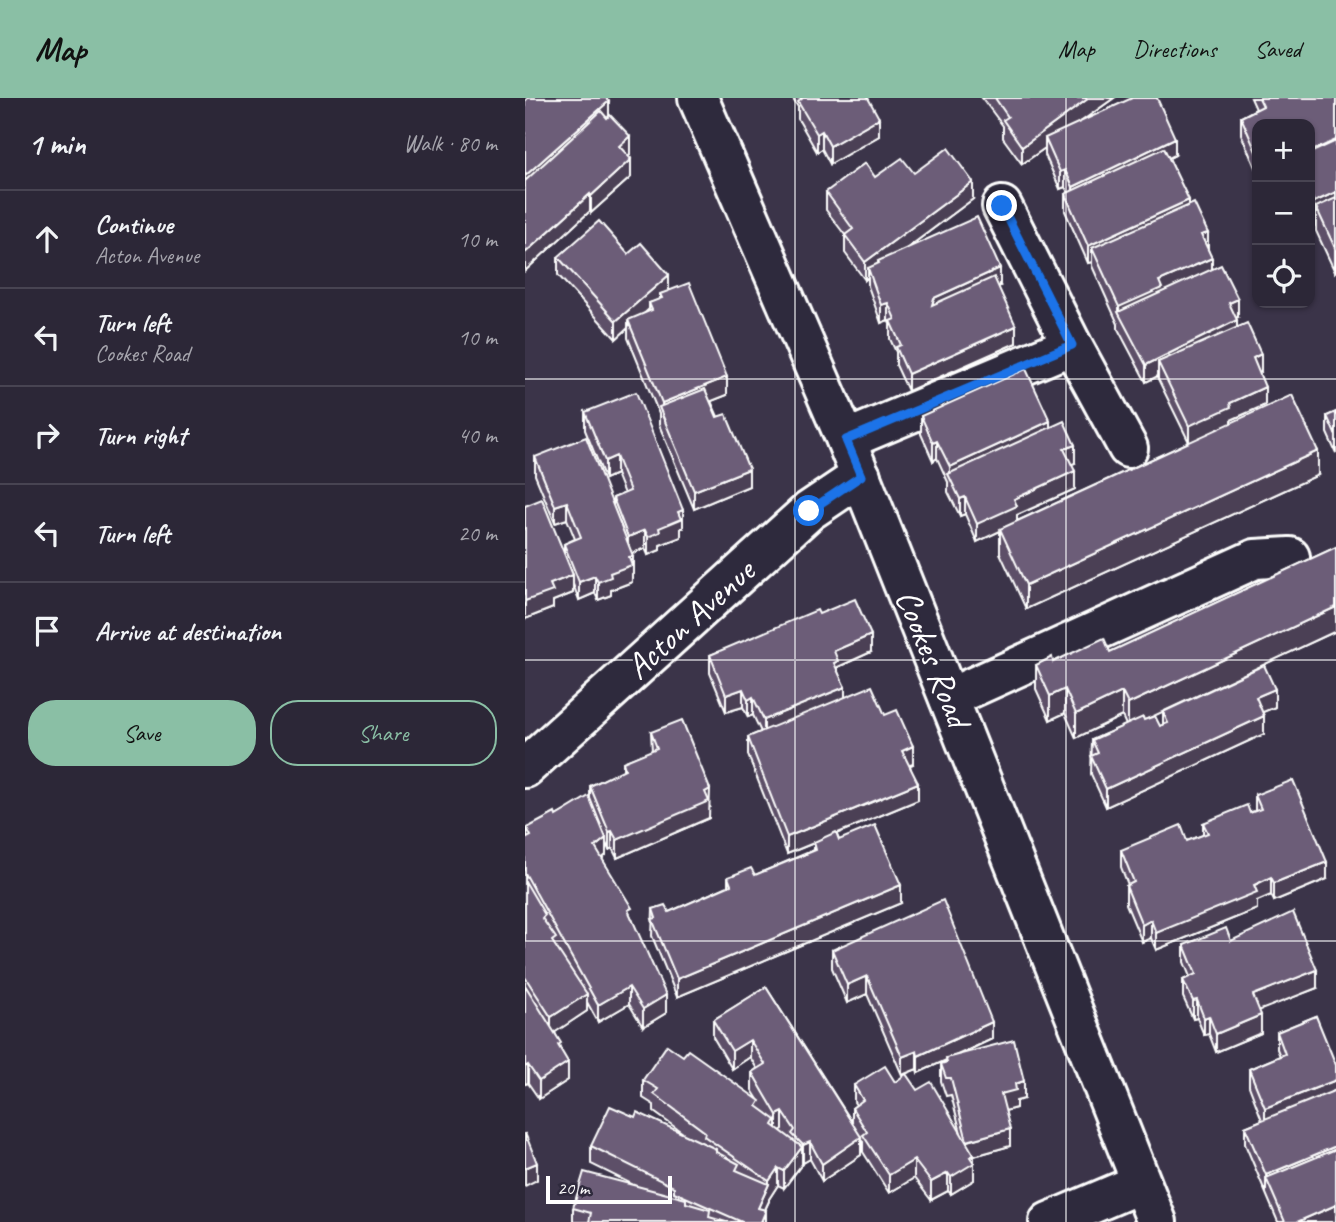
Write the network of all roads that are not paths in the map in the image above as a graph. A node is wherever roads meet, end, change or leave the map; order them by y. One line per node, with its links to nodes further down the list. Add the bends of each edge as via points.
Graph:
1 (698, 98): 4 (street, Cookes Road)
2 (1002, 206): 3 (street)
3 (1072, 345): 4 (street); 5 (street)
4 (846, 440): 6 (street, Cookes Road)
5 (1128, 448)
6 (861, 476): 8 (street, Cookes Road); 9 (street, Acton Avenue, via 809,511)
7 (1290, 557): 8 (street, via 1255,559)
8 (949, 698): 10 (street, Cookes Road)
9 (525, 768)
10 (1141, 1183): 11 (street); 12 (street, Cookes Road)
11 (1049, 1222)
12 (1157, 1222)

